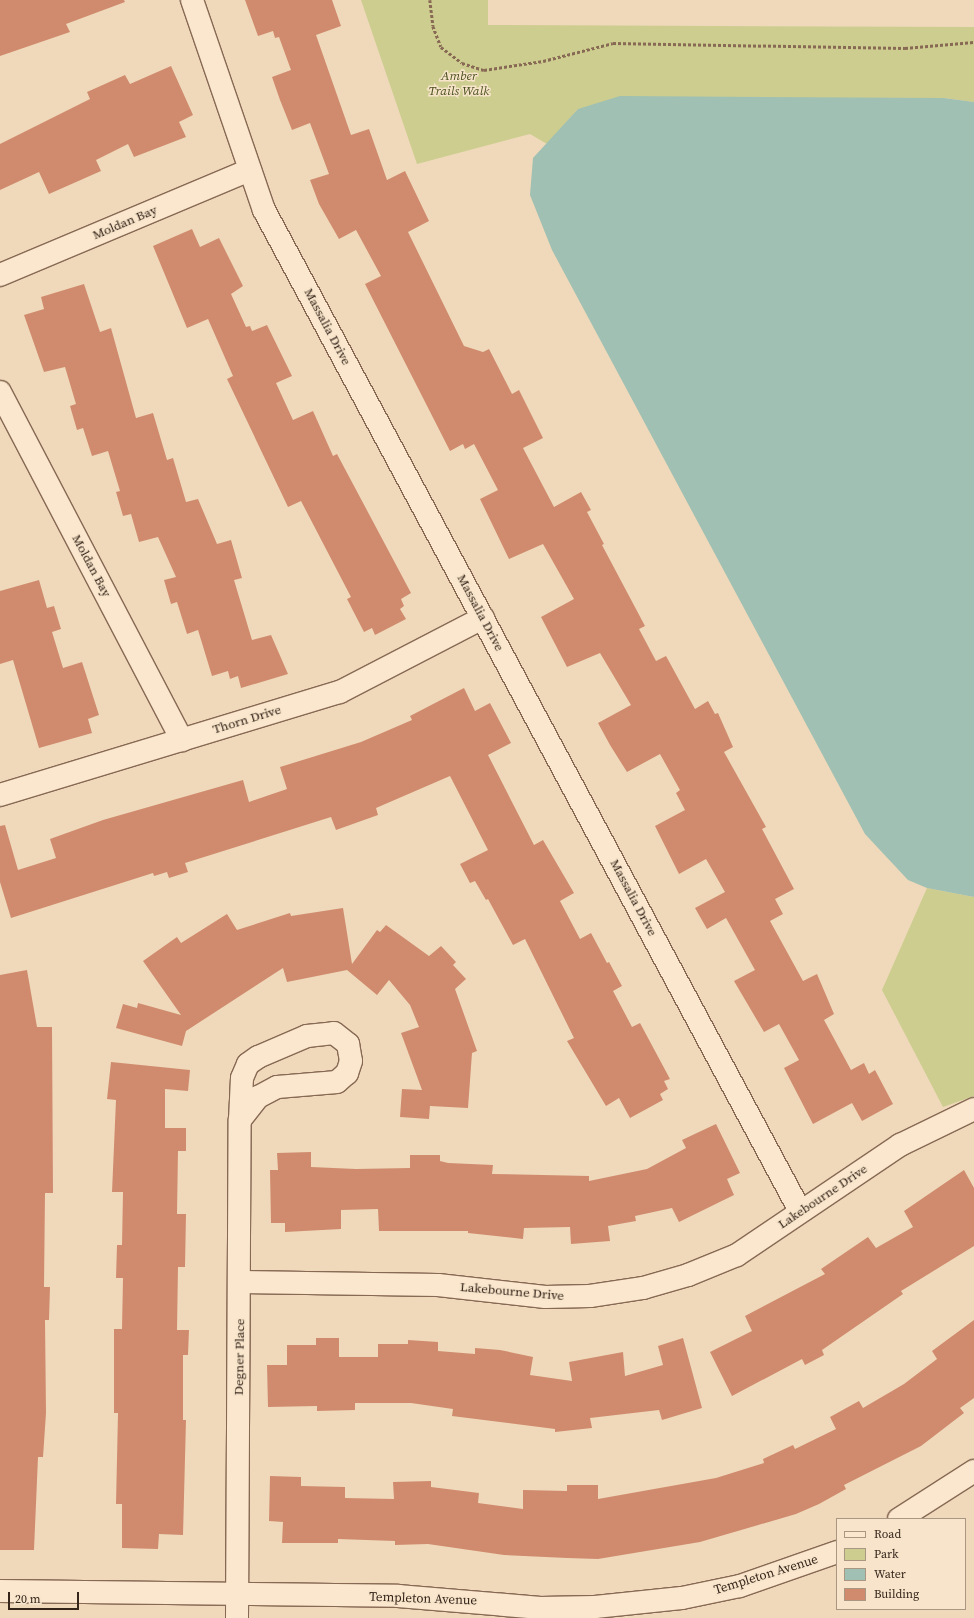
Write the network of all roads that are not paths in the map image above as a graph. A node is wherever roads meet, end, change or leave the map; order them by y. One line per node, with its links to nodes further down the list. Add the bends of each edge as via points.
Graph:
1 (192, 0): 2 (street, Massalia Drive)
2 (250, 170): 3 (street, Moldan Bay); 5 (street, Massalia Drive, via 264,210)
3 (0, 275)
4 (0, 392): 6 (street, Moldan Bay)
5 (483, 618): 6 (street, Thorn Drive, via 340,692); 10 (street, Massalia Drive)
6 (182, 740): 7 (street, Thorn Drive)
7 (0, 795)
8 (974, 1109): 10 (street, Lakebourne Drive, via 900,1145)
9 (240, 1120): 9 (street, Degner Place, via 258,1097 276,1087 337,1082 346,1073 351,1061 348,1044 334,1033 325,1033 284,1044 248,1064 242,1078); 11 (street, Degner Place)
10 (800, 1211): 11 (street, Lakebourne Drive, via 760,1241 707,1268 643,1288 590,1296 545,1297 438,1285)
11 (241, 1282): 16 (street, Degner Place)
12 (974, 1471): 13 (street)
13 (901, 1518)
14 (836, 1552): 16 (street, Templeton Avenue, via 740,1586 682,1598 595,1607 540,1608 398,1596)
15 (0, 1591): 16 (street, Templeton Avenue)
16 (238, 1595): 17 (street, Degner Place)
17 (237, 1618)

